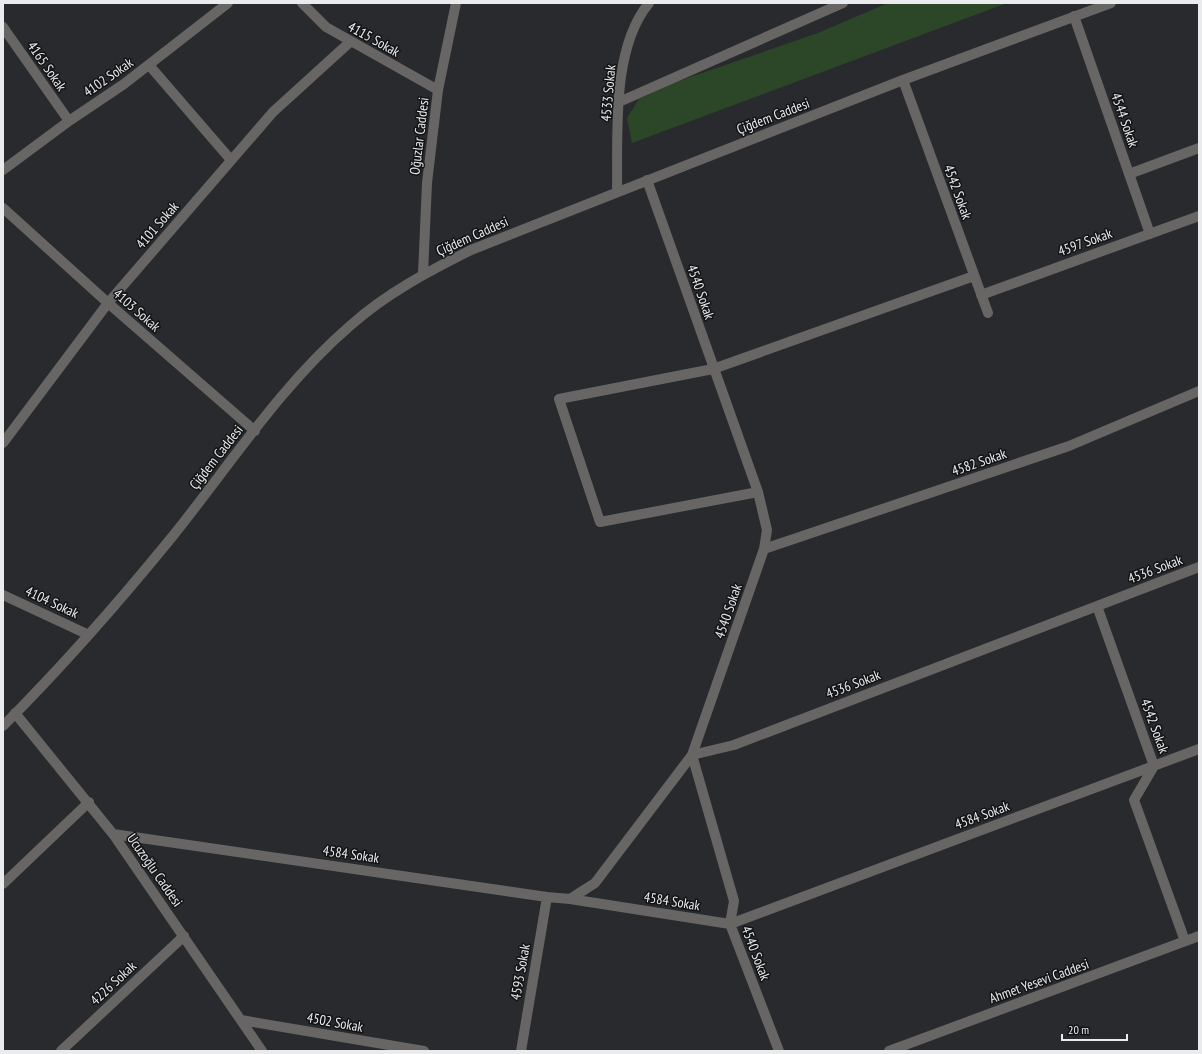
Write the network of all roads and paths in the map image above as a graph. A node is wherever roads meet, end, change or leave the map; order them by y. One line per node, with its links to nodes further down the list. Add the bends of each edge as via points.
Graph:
1 (228, 3): 10 (street, 4102 Sokak)
2 (302, 3): 9 (street, 4115 Sokak, via 326,27)
3 (456, 3): 12 (street, Oğuzlar Caddesi)
4 (649, 3): 13 (street, 4533 Sokak, via 640,14 629,39 622,68)
5 (843, 3): 13 (street)
6 (1111, 3): 7 (street, Çiğdem Caddesi)
7 (1074, 16): 11 (street, Çiğdem Caddesi); 18 (street, 4544 Sokak)
8 (3, 26): 14 (street, 4165 Sokak)
9 (350, 42): 12 (street, 4115 Sokak); 16 (street, 4101 Sokak, via 273,112)
10 (148, 65): 14 (street, 4102 Sokak); 16 (street)
11 (903, 80): 19 (street, Çiğdem Caddesi); 25 (street, 4542 Sokak)
12 (438, 90): 24 (street, Oğuzlar Caddesi, via 427,183)
13 (619, 102): 20 (street, 4533 Sokak)
14 (69, 121): 17 (street, 4102 Sokak)
15 (1199, 148): 18 (street)
16 (231, 160): 27 (street, 4101 Sokak)
17 (3, 170)
18 (1129, 174): 23 (street, 4544 Sokak)
19 (647, 180): 20 (street, Çiğdem Caddesi); 29 (street, 4540 Sokak)
20 (617, 192): 24 (street, Çiğdem Caddesi, via 471,250)
21 (3, 208): 27 (street, 4103 Sokak)
22 (1199, 216): 23 (street, 4597 Sokak)
23 (1150, 234): 26 (street, 4597 Sokak)
24 (423, 274): 31 (street, Çiğdem Caddesi, via 383,299 351,324 318,355)
25 (974, 276): 26 (street, 4542 Sokak); 29 (street)
26 (981, 295): 28 (street, 4542 Sokak)
27 (108, 303): 31 (street, 4103 Sokak); 32 (street, 4101 Sokak)
28 (988, 313)
29 (713, 369): 33 (street, 4540 Sokak); 33 (street, via 559,399 600,522)
30 (1199, 391): 34 (street, 4582 Sokak, via 1069,446)
31 (255, 431): 38 (street, Çiğdem Caddesi, via 172,537)
32 (3, 443)
33 (758, 492): 34 (street, 4540 Sokak, via 768,530)
34 (764, 549): 42 (street, 4540 Sokak)
35 (1199, 567): 37 (street, 4536 Sokak)
36 (3, 595): 38 (street, 4104 Sokak)
37 (1097, 606): 42 (street, 4536 Sokak, via 734,744); 43 (street, 4542 Sokak)
38 (89, 635): 39 (street, Çiğdem Caddesi)
39 (15, 713): 40 (street, Çiğdem Caddesi); 44 (street, Ucuzoğlu Caddesi)
40 (3, 726)
41 (1199, 748): 43 (street, 4584 Sokak)
42 (692, 755): 48 (street, via 595,883); 49 (street, 4540 Sokak, via 734,901)
43 (1154, 766): 49 (street, 4584 Sokak); 52 (street, 4542 Sokak, via 1134,800)
44 (89, 802): 45 (street, Ucuzoğlu Caddesi); 46 (street)
45 (113, 834): 47 (street, 4584 Sokak); 50 (street, Ucuzoğlu Caddesi)
46 (3, 884)
47 (547, 897): 48 (street, 4584 Sokak); 57 (street, 4593 Sokak)
48 (570, 899): 49 (street, 4584 Sokak)
49 (730, 924): 58 (street, 4540 Sokak)
50 (184, 936): 53 (street, Ucuzoğlu Caddesi); 54 (street, 4226 Sokak)
51 (1199, 936): 52 (street, Ahmet Yesevi Caddesi)
52 (1185, 941): 59 (street, Ahmet Yesevi Caddesi)
53 (241, 1020): 55 (street, Ucuzoğlu Caddesi); 56 (street, 4502 Sokak)
54 (61, 1051)
55 (262, 1051)
56 (424, 1051)
57 (521, 1051)
58 (779, 1051)
59 (890, 1051)

